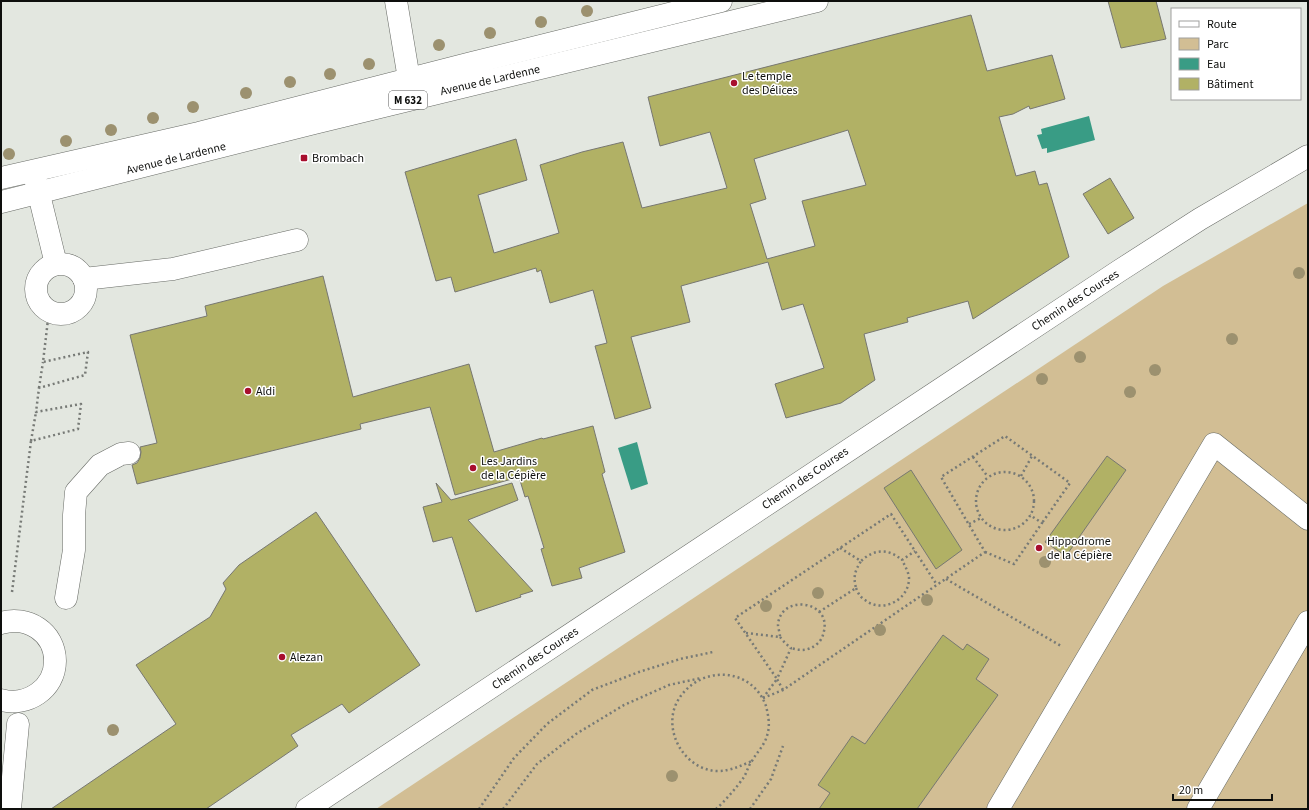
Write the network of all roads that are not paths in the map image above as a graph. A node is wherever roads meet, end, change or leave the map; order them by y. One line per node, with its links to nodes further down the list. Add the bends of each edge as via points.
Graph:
1 (396, 1): 4 (main road)
2 (721, 1): 4 (main road, Avenue de Lardenne / M 632)
3 (817, 1): 4 (main road, Avenue de Lardenne / M 632)
4 (411, 89): 6 (main road, Avenue de Lardenne / M 632); 8 (main road, Avenue de Lardenne / M 632)
5 (1308, 156): 23 (main road, Chemin des Courses, via 1200,219 1119,271)
6 (33, 171): 7 (main road, Avenue de Lardenne / M 632); 8 (main road)
7 (1, 178)
8 (38, 192): 9 (main road, Avenue de Lardenne / M 632); 11 (main road)
9 (1, 202)
10 (296, 240): 12 (main road, via 173,269)
11 (56, 264): 12 (main road, via 73,266); 12 (main road, via 41,273 37,281 37,297 49,311 66,314 75,310 85,297)
12 (84, 279)
13 (129, 453): 15 (main road, via 120,454 100,465 76,492 74,550)
14 (1308, 518): 24 (main road, via 1214,444)
15 (66, 598)
16 (5, 621): 18 (main road, via 20,620 31,624 41,630 54,649 54,672)
17 (1308, 622): 25 (main road)
18 (41, 692): 19 (main road, via 20,701); 21 (main road)
19 (1, 700)
20 (1, 704): 21 (main road)
21 (18, 724): 22 (main road)
22 (10, 809)
23 (306, 809)
24 (998, 809)
25 (1198, 809)

